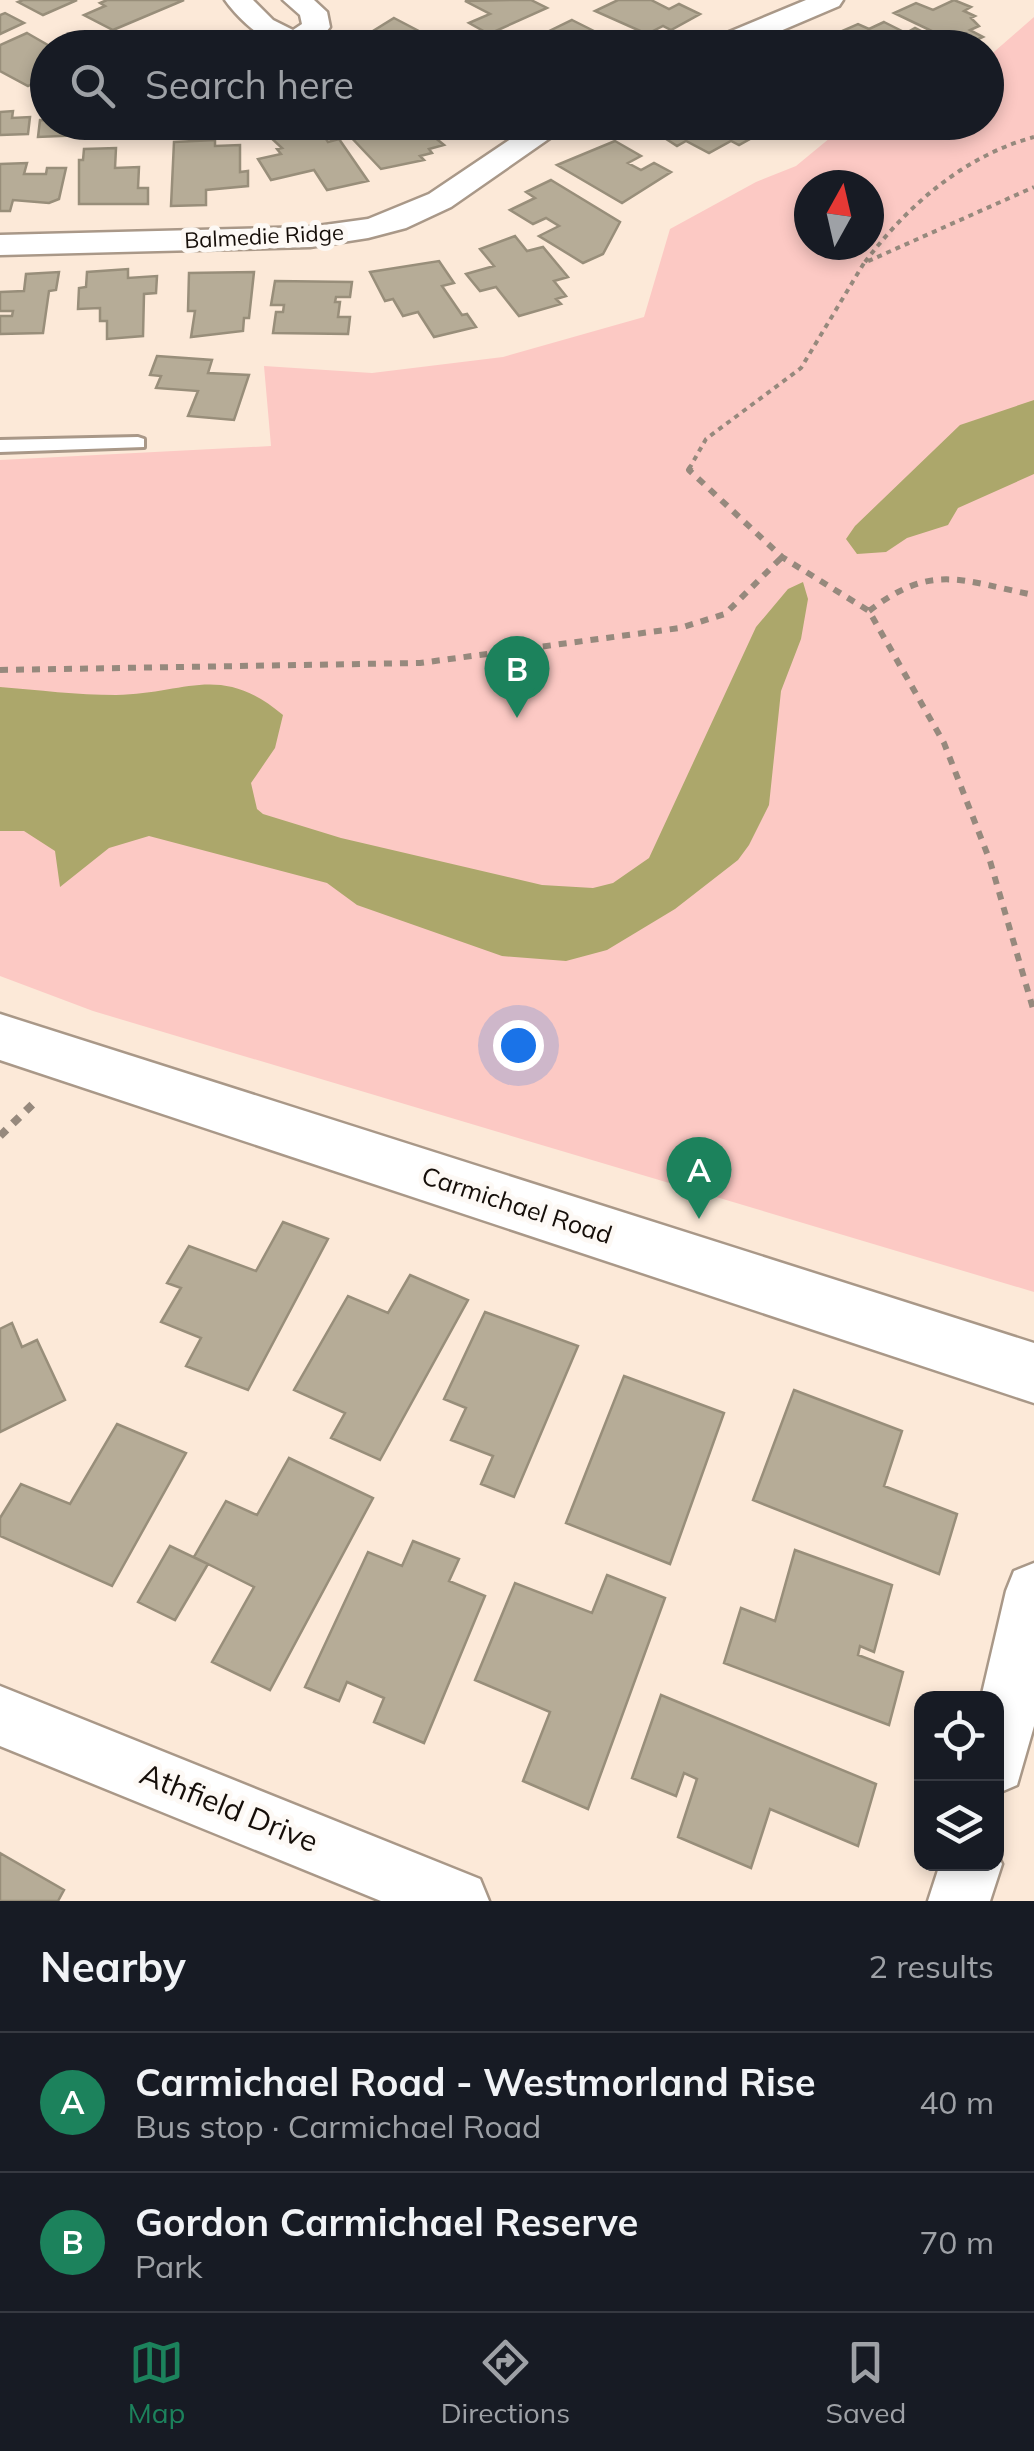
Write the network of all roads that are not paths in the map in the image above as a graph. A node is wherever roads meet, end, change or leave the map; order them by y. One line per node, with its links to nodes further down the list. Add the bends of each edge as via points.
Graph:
1 (238, 0): 4 (street)
2 (296, 0): 5 (street, via 314,12)
3 (829, 0): 6 (street)
4 (264, 30)
5 (312, 30)
6 (758, 30)
7 (525, 140): 8 (street, Balmedie Ridge, via 423,209 358,231)
8 (0, 246)
9 (138, 443): 10 (lane)
10 (0, 446)
11 (0, 1037): 12 (street, Carmichael Road)
12 (1034, 1373)
13 (1034, 1590): 15 (street)
14 (0, 1716): 17 (street, Athfield Drive)
15 (1004, 1727)
16 (969, 1871): 18 (street)
17 (458, 1901)
18 (958, 1901)

